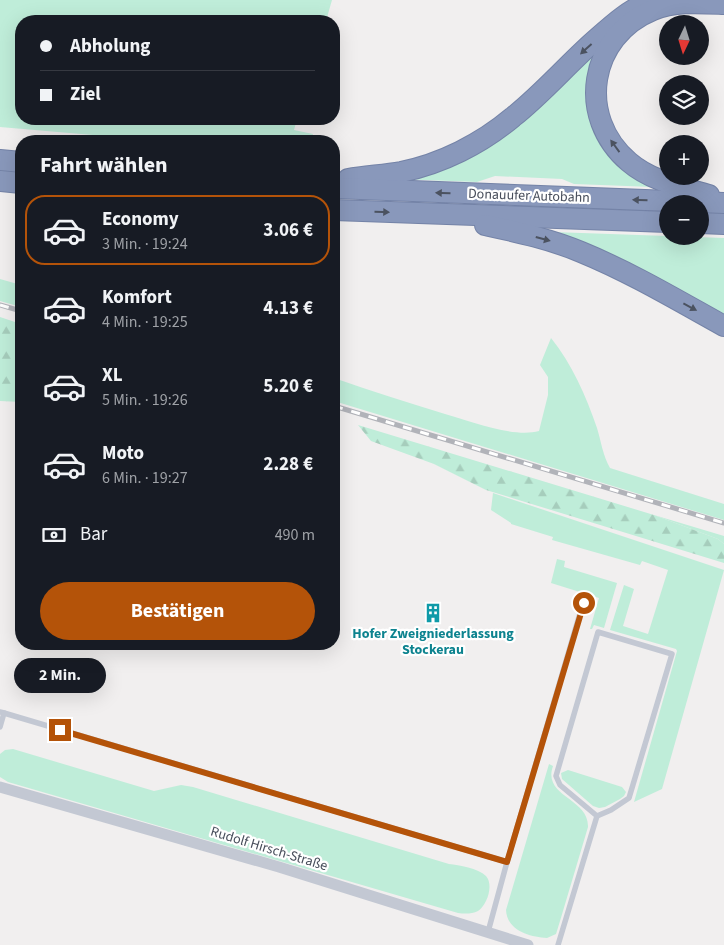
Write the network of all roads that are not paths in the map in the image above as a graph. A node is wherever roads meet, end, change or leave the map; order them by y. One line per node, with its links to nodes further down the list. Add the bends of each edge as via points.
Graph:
1 (653, 0): 6 (highway, one-way to 6, via 616,21 518,114 471,146 402,172)
2 (724, 4): 9 (highway, one-way to 2, via 656,178 629,162 604,131 596,101 600,66 615,37 627,25 654,9 670,5)
3 (0, 160): 4 (highway)
4 (15, 161)
5 (0, 181): 7 (highway)
6 (340, 181)
7 (15, 182)
8 (340, 188): 9 (highway, Donauufer Autobahn, one-way to 8)
9 (724, 201)
10 (340, 210): 11 (highway, Donauufer Autobahn, one-way to 11)
11 (441, 214): 12 (highway, Donauufer Autobahn); 15 (highway, one-way to 15, via 581,252)
12 (659, 222)
13 (709, 223): 14 (highway)
14 (724, 224)
15 (724, 326)
16 (584, 603): 21 (lane)
17 (2, 712): 18 (lane); 21 (lane)
18 (0, 727)
19 (0, 787): 22 (street, Rudolf Hirsch-Straße, via 279,867)
20 (597, 816): 20 (lane, via 560,785 556,776 598,632 672,654 629,798); 24 (lane)
21 (507, 862): 22 (lane)
22 (488, 932): 23 (street, Rudolf Hirsch-Straße)
23 (528, 945)
24 (558, 945)

